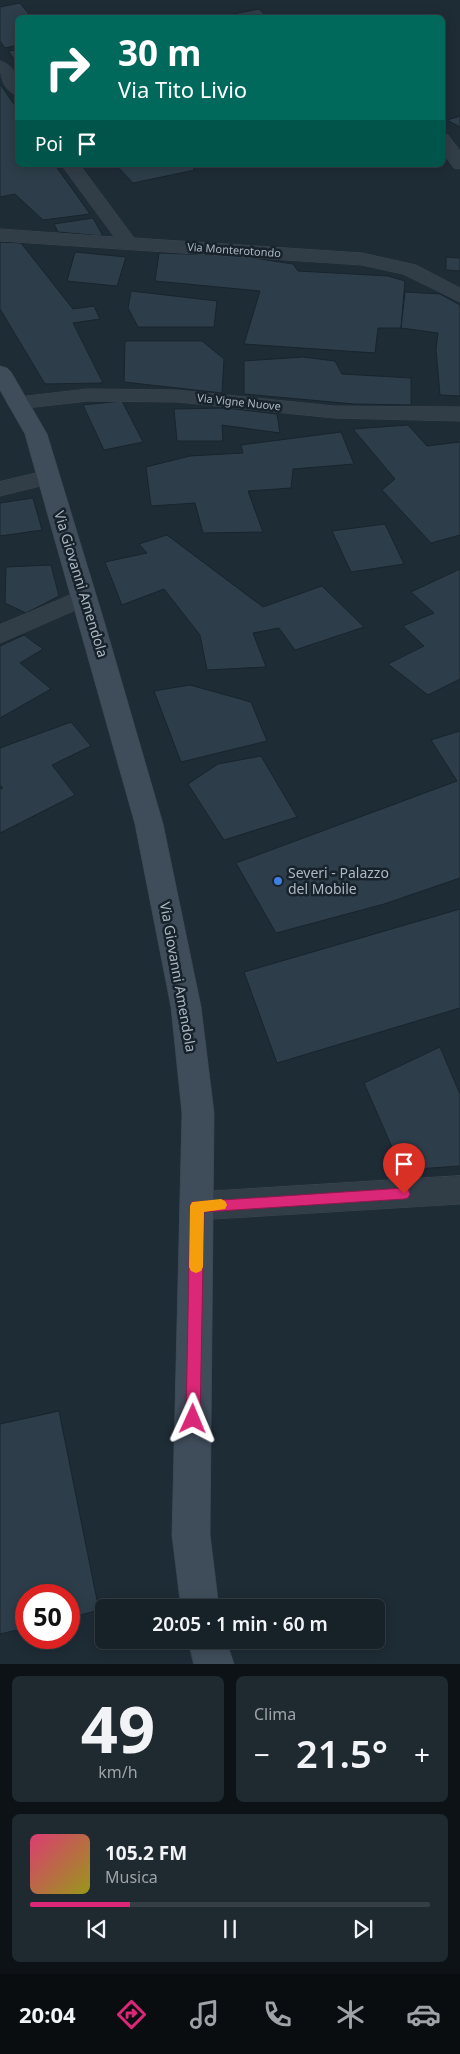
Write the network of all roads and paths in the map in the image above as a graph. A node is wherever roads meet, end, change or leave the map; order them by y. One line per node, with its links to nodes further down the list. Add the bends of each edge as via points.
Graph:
1 (0, 66): 2 (street)
2 (15, 86)
3 (445, 143): 4 (street)
4 (460, 164)
5 (72, 167): 7 (street)
6 (0, 235): 7 (street, Via Monterotondo)
7 (128, 243): 8 (street, Via Monterotondo, via 362,259 409,269)
8 (460, 296)
9 (6, 385): 10 (street, Via Vigne Nuove, via 88,395 177,396 334,412); 11 (main road, Via Giovanni Amendola, via 36,434)
10 (460, 414)
11 (49, 477): 12 (street); 13 (main road, Via Giovanni Amendola)
12 (0, 489)
13 (85, 597): 14 (street); 16 (main road, Via Giovanni Amendola, via 149,824 186,1007 198,1113)
14 (0, 635)
15 (460, 1190): 16 (street)
16 (197, 1206): 17 (main road, Via Giovanni Amendola, via 191,1536)
17 (199, 1599)
18 (210, 1649): 19 (main road)
19 (214, 1664)

